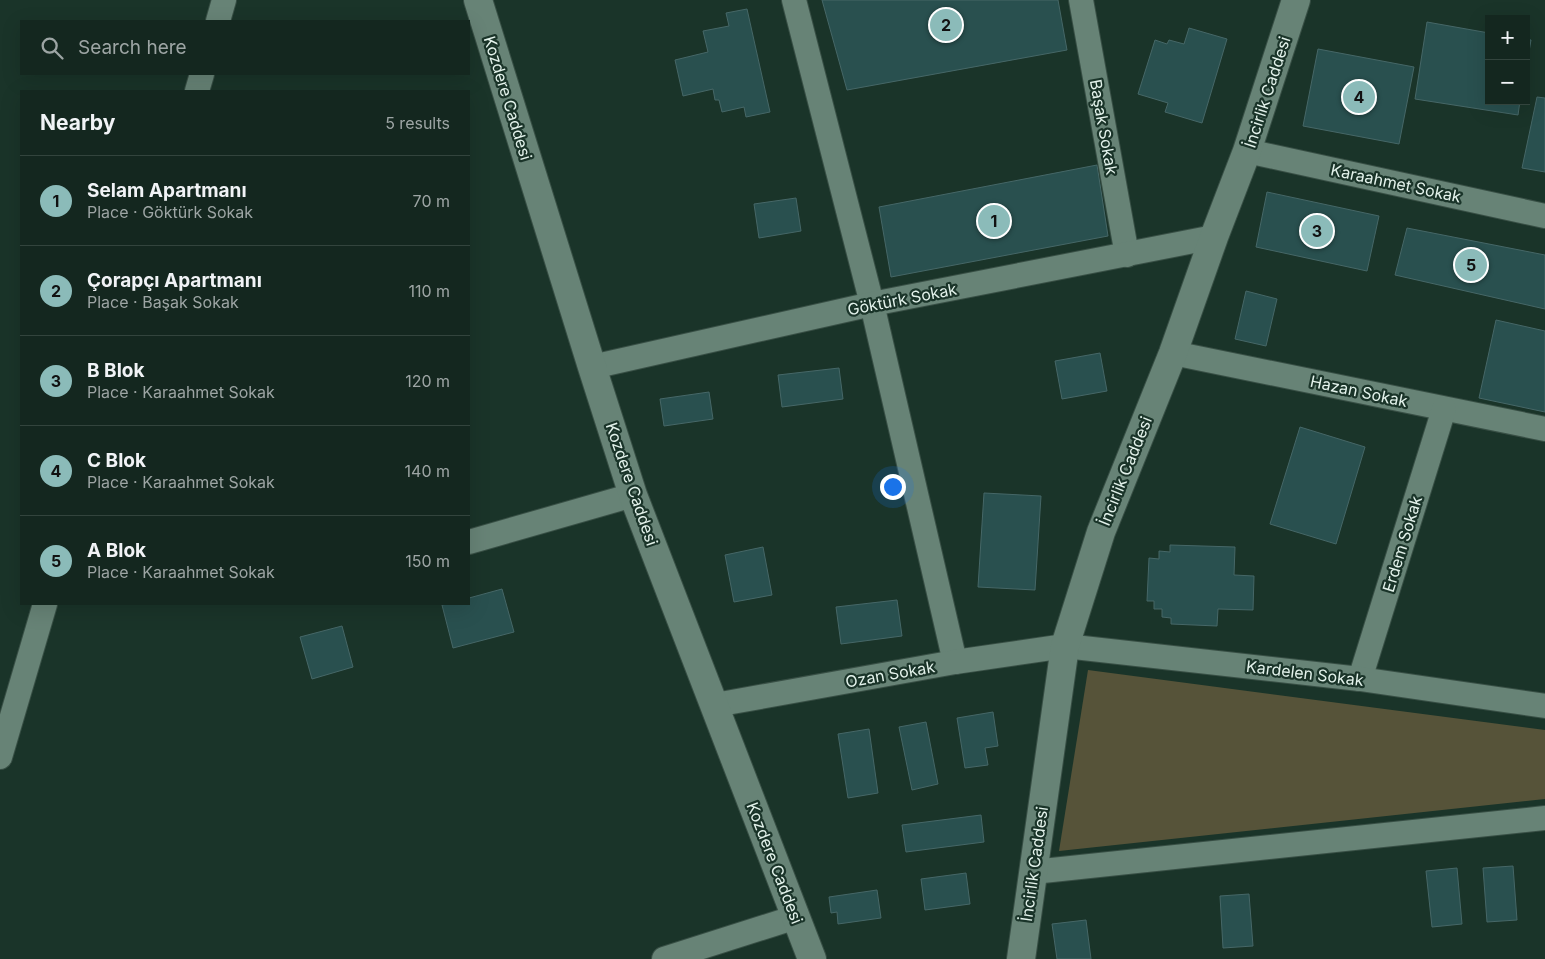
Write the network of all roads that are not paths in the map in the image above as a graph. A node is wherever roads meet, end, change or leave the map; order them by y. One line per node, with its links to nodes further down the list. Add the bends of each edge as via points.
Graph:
1 (224, 0): 6 (street)
2 (794, 0): 13 (street)
3 (1081, 0): 12 (street, Başak Sokak)
4 (1296, 0): 9 (street, İncirlik Caddesi)
5 (481, 1): 15 (street, Kozdere Caddesi)
6 (218, 20)
7 (202, 75): 8 (street)
8 (197, 90)
9 (1247, 151): 10 (street, Karaahmet Sokak); 11 (street, İncirlik Caddesi)
10 (1545, 216)
11 (1214, 236): 12 (street, Göktürk Sokak); 14 (street, İncirlik Caddesi)
12 (1127, 255): 13 (street, Göktürk Sokak)
13 (872, 304): 15 (street, Göktürk Sokak); 22 (street)
14 (1172, 353): 16 (street, Hazan Sokak); 21 (street, İncirlik Caddesi, via 1101,532)
15 (592, 367): 18 (street, Kozdere Caddesi)
16 (1444, 409): 17 (street, Hazan Sokak); 23 (street, Erdem Sokak)
17 (1545, 428)
18 (633, 494): 19 (street); 24 (street, Kozdere Caddesi)
19 (470, 542)
20 (45, 605): 26 (street)
21 (1065, 646): 22 (street, Ozan Sokak); 23 (street, Kardelen Sokak); 28 (street, İncirlik Caddesi)
22 (955, 662): 24 (street, Ozan Sokak)
23 (1360, 680): 25 (street, Kardelen Sokak)
24 (715, 705): 29 (street, Kozdere Caddesi)
25 (1545, 706)
26 (0, 757)
27 (1545, 818): 28 (street)
28 (1032, 872): 32 (street, İncirlik Caddesi)
29 (796, 917): 30 (street); 31 (street, Kozdere Caddesi)
30 (664, 959)
31 (812, 959)
32 (1021, 959)

